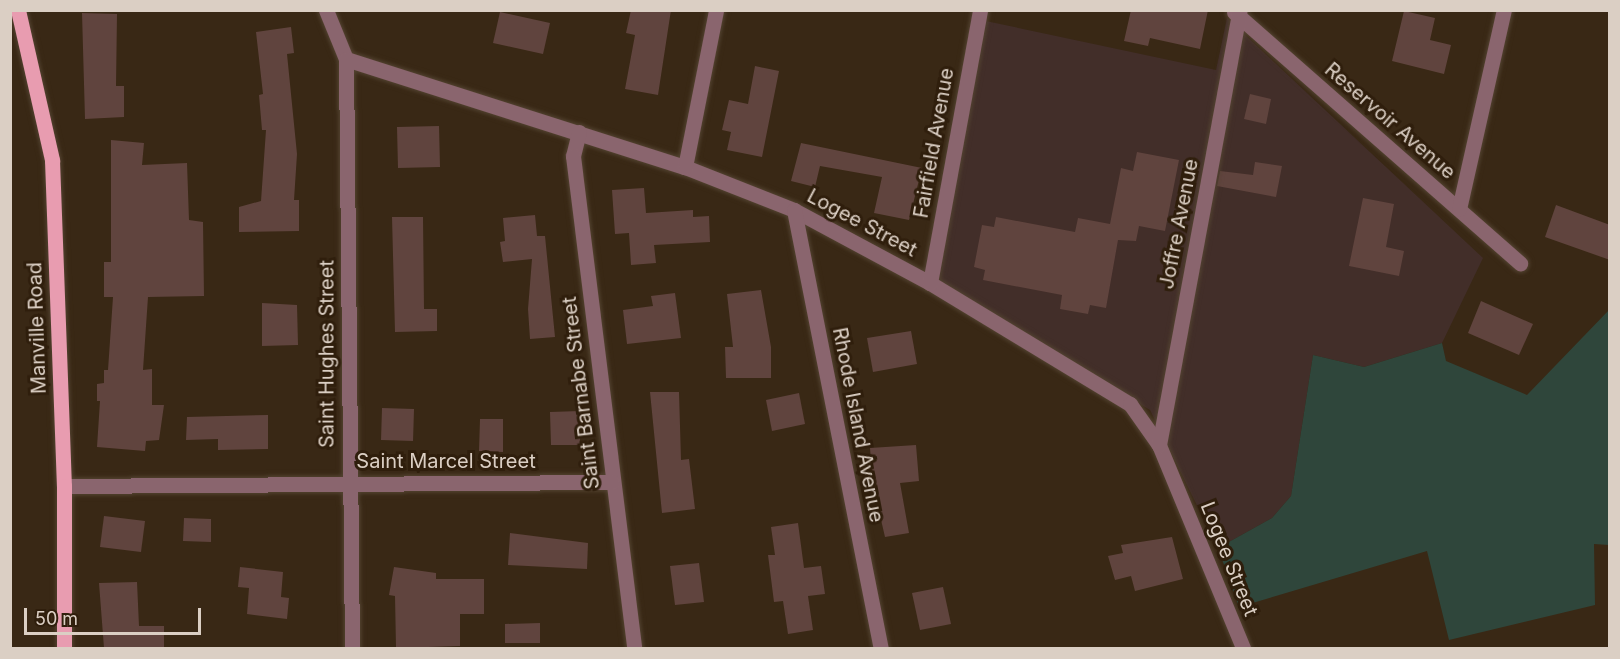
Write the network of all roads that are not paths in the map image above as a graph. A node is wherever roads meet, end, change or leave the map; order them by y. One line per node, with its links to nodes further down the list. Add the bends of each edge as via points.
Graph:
1 (18, 10): 17 (main road, Manville Road, via 52,160)
2 (326, 10): 7 (street)
3 (716, 10): 9 (street)
4 (980, 10): 13 (street, Fairfield Avenue)
5 (1504, 10): 10 (street)
6 (1237, 12): 10 (street, Reservoir Avenue); 14 (street, Joffre Avenue)
7 (346, 59): 8 (street, Logee Street); 15 (street, Saint Hughes Street)
8 (579, 132): 9 (street, Logee Street); 16 (street, Saint Barnabe Street, via 573,156)
9 (685, 167): 11 (street, Logee Street)
10 (1459, 209): 12 (street, Reservoir Avenue)
11 (794, 210): 13 (street, Logee Street); 21 (street, Rhode Island Avenue)
12 (1520, 263)
13 (930, 283): 14 (street, Logee Street, via 1130,404)
14 (1159, 445): 22 (street, Logee Street)
15 (349, 482): 16 (street, Saint Marcel Street); 17 (street, Saint Marcel Street); 19 (street, Saint Hughes Street)
16 (612, 482): 20 (street, Saint Barnabe Street)
17 (64, 486): 18 (main road, Manville Road)
18 (64, 648)
19 (352, 648)
20 (634, 648)
21 (880, 648)
22 (1243, 648)

